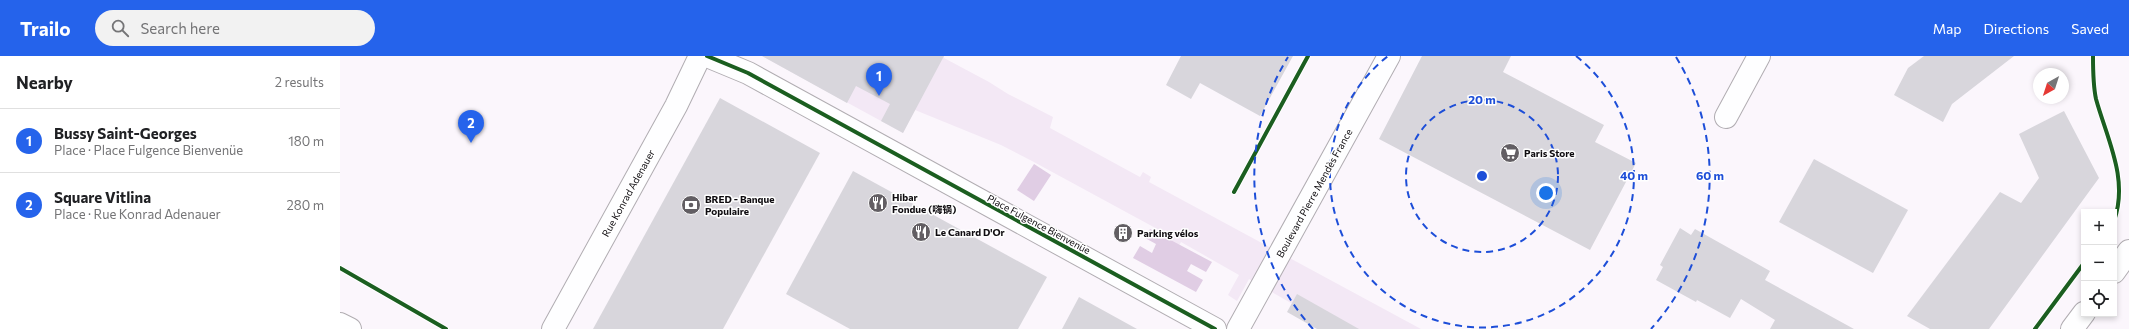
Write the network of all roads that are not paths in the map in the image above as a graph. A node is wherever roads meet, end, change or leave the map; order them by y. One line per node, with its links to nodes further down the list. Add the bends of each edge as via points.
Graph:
1 (700, 56): 11 (street, Rue Konrad Adenauer, via 676,106)
2 (707, 56): 12 (street, Place Fulgence Bienvenüe, via 748,73)
3 (1389, 56): 13 (street, Boulevard Pierre Mendès France)
4 (1759, 56): 5 (street)
5 (1726, 117)
6 (2129, 251): 7 (street)
7 (2117, 268)
8 (2081, 317): 14 (street)
9 (340, 324): 10 (street)
10 (350, 329)
11 (552, 329)
12 (1215, 329)
13 (1238, 329)
14 (2072, 329)

